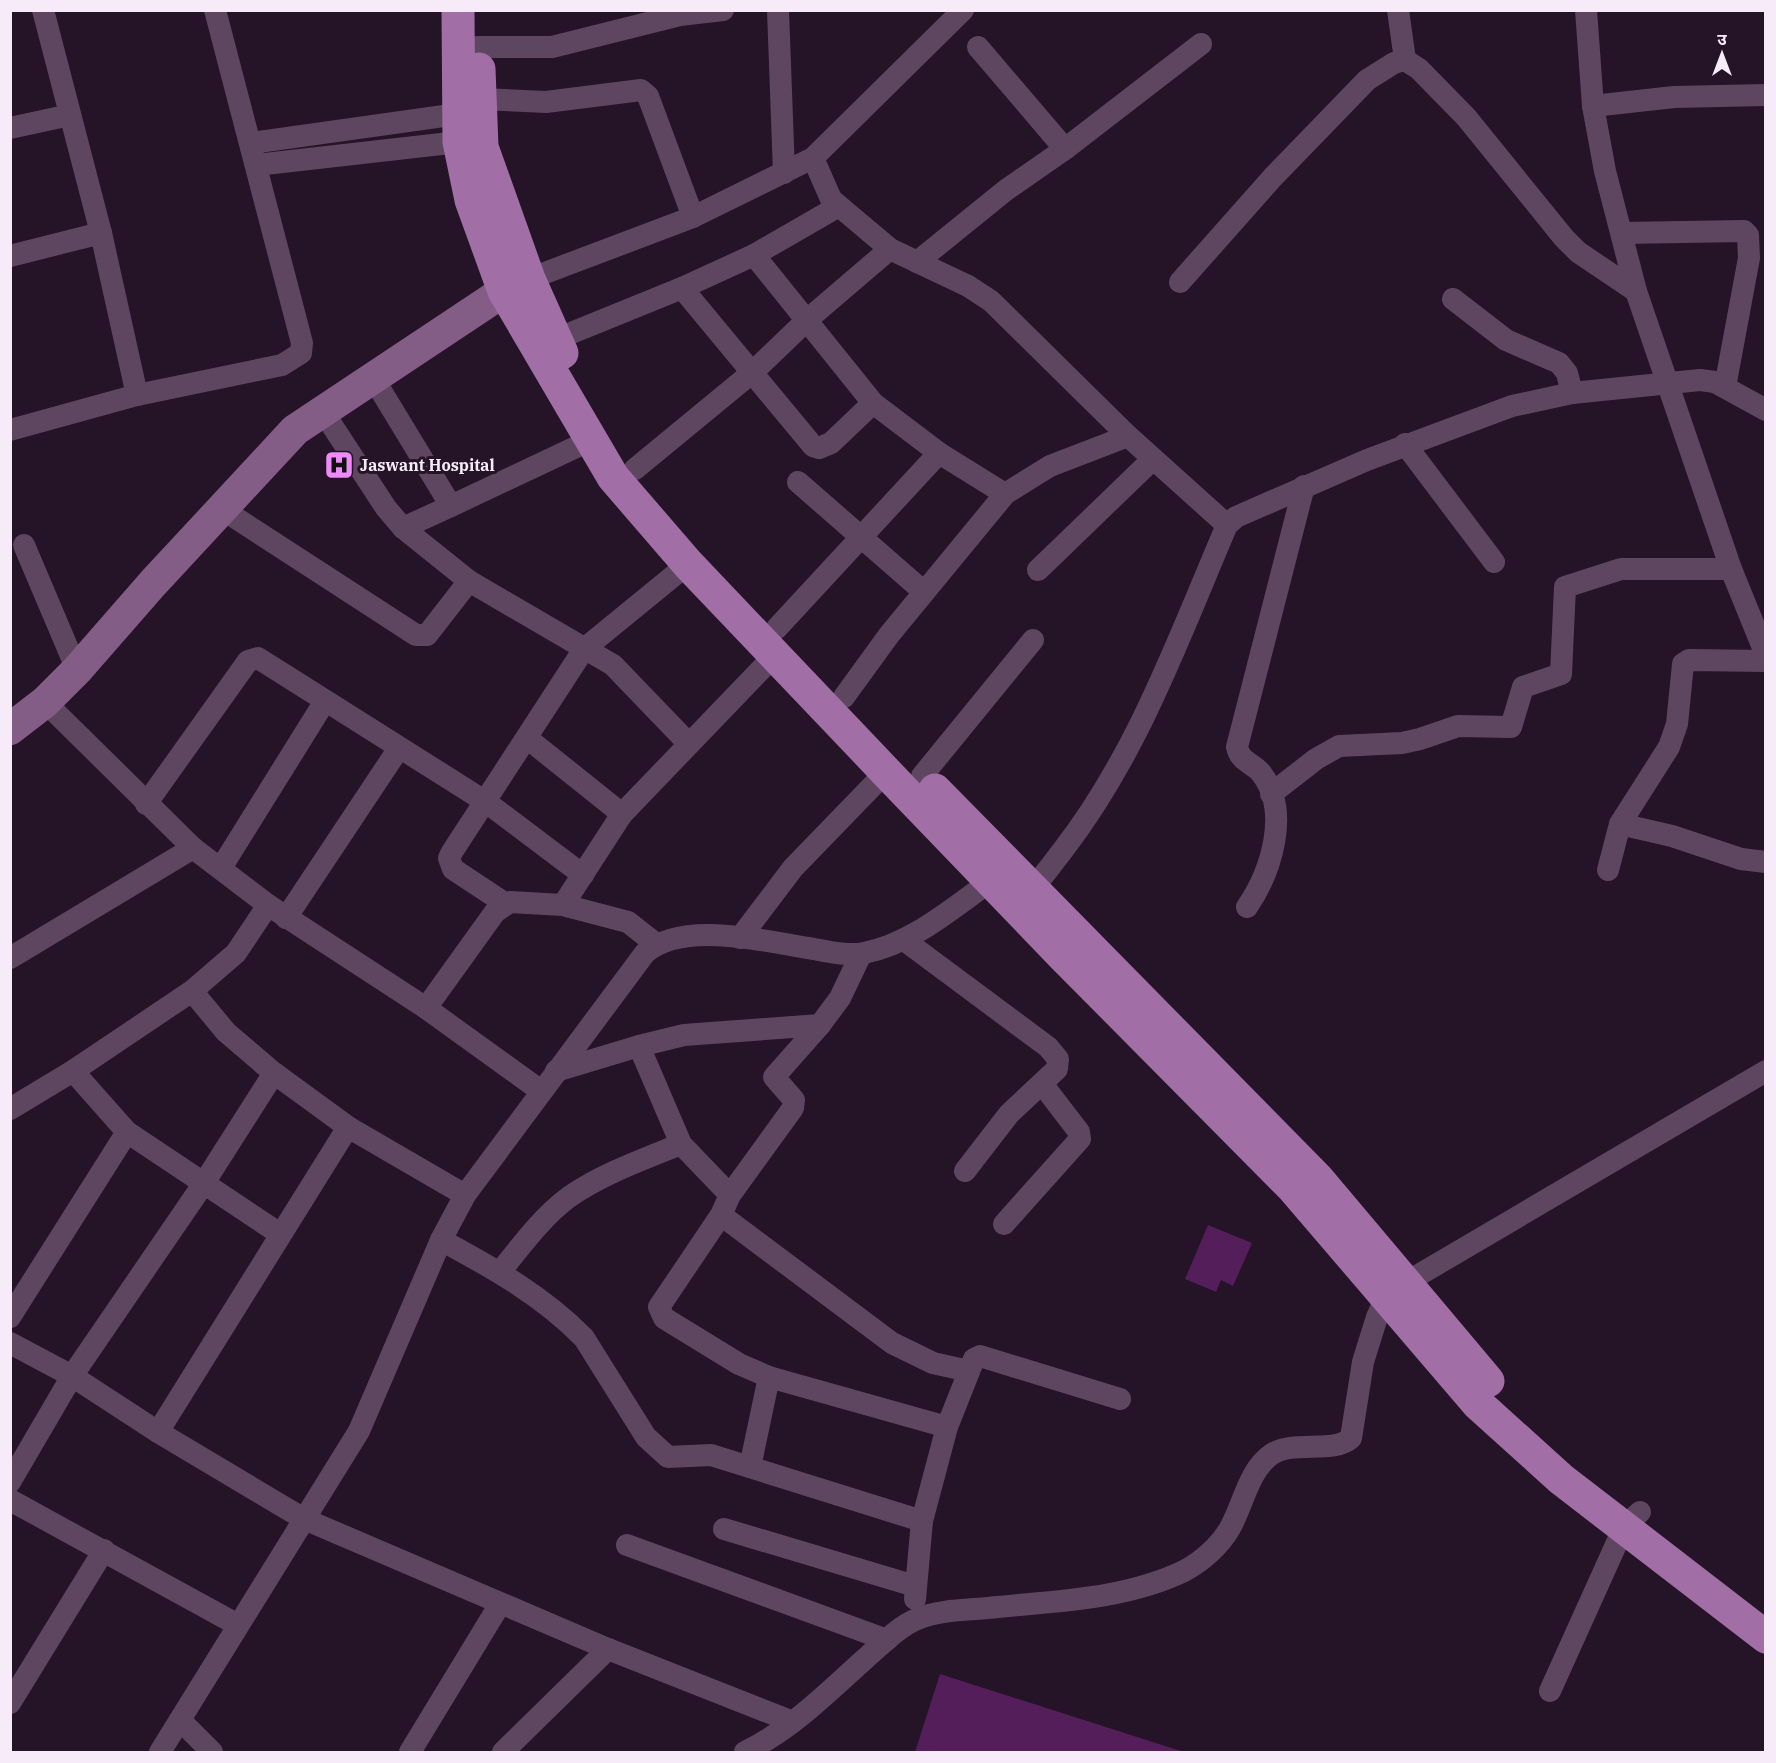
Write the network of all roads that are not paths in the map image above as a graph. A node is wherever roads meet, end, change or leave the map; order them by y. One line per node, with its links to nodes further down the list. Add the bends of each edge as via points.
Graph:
1 (43, 10): 16 (street)
2 (215, 10): 20 (street)
3 (458, 10): 17 (main road)
4 (477, 10): 11 (main road)
5 (723, 10): 11 (street, via 672,17 552,47)
6 (778, 10): 22 (street)
7 (963, 10): 21 (street)
8 (1398, 10): 13 (street)
9 (1586, 10): 15 (street)
10 (1202, 44): 19 (street)
11 (478, 47): 17 (main road)
12 (978, 47): 19 (street)
13 (1405, 60): 31 (street, via 1367,80 1273,177); 34 (street, via 1460,111 1578,252)
14 (1766, 95): 15 (street, via 1674,97)
15 (1593, 106): 26 (street)
16 (70, 115): 18 (street); 25 (street)
17 (466, 118): 20 (street); 24 (street, via 546,102 641,90 648,96); 32 (main road, via 482,147); 32 (main road, via 471,200)
18 (10, 128)
19 (1065, 149): 30 (street)
20 (253, 154): 43 (street, via 302,343 301,353 282,365)
21 (813, 158): 22 (street); 23 (street, via 831,199)
22 (784, 173): 24 (street)
23 (839, 206): 27 (street); 28 (street)
24 (693, 217): 32 (street)
25 (101, 233): 29 (street); 43 (street)
26 (1622, 233): 34 (street); 41 (street, via 1744,231 1748,235 1747,269)
27 (890, 249): 30 (street); 36 (street)
28 (754, 255): 33 (street); 36 (street)
29 (10, 256)
30 (916, 262): 48 (street, via 991,301)
31 (1180, 282)
32 (516, 285): 37 (main road); 39 (street); 49 (main road)
33 (682, 288): 37 (street); 38 (street)
34 (1636, 291): 40 (street)
35 (1453, 299): 42 (street, via 1506,340 1559,363 1567,373)
36 (807, 321): 38 (street); 44 (street)
37 (554, 340): 53 (main road)
38 (754, 371): 44 (street, via 807,442 819,448 831,443); 53 (street)
39 (372, 376): 45 (street); 57 (street)
40 (1665, 381): 41 (street, via 1700,380); 42 (street); 65 (street)
41 (1725, 387): 46 (street)
42 (1572, 393): 50 (street, via 1512,406)
43 (137, 395): 47 (street)
44 (873, 404): 51 (street)
45 (322, 410): 58 (street, via 282,442); 60 (street)
46 (1766, 410)
47 (10, 430)
48 (1128, 436): 52 (street); 56 (street, via 1058,462)
49 (591, 440): 57 (street); 64 (main road, via 613,477)
50 (1405, 444): 55 (street); 63 (street)
51 (939, 453): 56 (street); 61 (street)
52 (1153, 459): 59 (street); 66 (street)
53 (635, 469): 70 (main road)
54 (798, 482): 61 (street)
55 (1304, 486): 59 (street, via 1249,510); 84 (street, via 1237,747 1241,758 1261,773)
56 (1005, 494): 68 (street)
57 (452, 506): 60 (street)
58 (222, 509): 67 (street, via 416,635 427,635); 74 (street)
59 (1227, 525): 95 (street, via 1139,730 1113,779 1085,822)
60 (403, 528): 67 (street)
61 (861, 537): 68 (street); 70 (street)
62 (24, 546): 74 (street)
63 (1494, 562)
64 (688, 564): 70 (main road); 71 (street)
65 (1731, 569): 72 (street); 84 (street, via 1621,570 1565,587 1561,674 1523,687 1511,727 1458,726 1402,743 1339,746)
66 (1038, 570)
67 (469, 582): 71 (street)
68 (924, 592): 75 (street)
69 (1033, 640): 83 (street)
70 (776, 641): 75 (main road); 80 (street); 82 (main road)
71 (584, 649): 79 (street); 80 (street, via 619,671)
72 (1766, 655)
73 (1766, 661): 88 (street, via 1685,662 1677,724 1669,747)
74 (77, 670): 77 (street)
75 (844, 697): 83 (main road)
76 (325, 701): 81 (street); 86 (street, via 258,658 250,659); 91 (street)
77 (45, 702): 78 (street); 86 (street)
78 (10, 729)
79 (527, 738): 85 (street); 87 (street)
80 (689, 744): 87 (street)
81 (399, 748): 85 (street); 99 (street)
82 (886, 772): 93 (main road); 100 (street, via 793,868)
83 (921, 776): 93 (main road)
84 (1271, 794): 98 (street, via 1276,837 1256,895)
85 (486, 802): 94 (street); 96 (street, via 452,852 450,864)
86 (147, 804): 89 (street)
87 (622, 814): 94 (street)
88 (1620, 824): 90 (street, via 1741,859); 92 (street)
89 (193, 848): 91 (street); 104 (street)
90 (1766, 862)
91 (221, 868): 99 (street)
92 (1608, 870)
93 (999, 873): 95 (main road); 101 (street)
94 (583, 875): 97 (street)
95 (1024, 898): 127 (main road, via 1293,1188)
96 (506, 904): 97 (street); 106 (street, via 495,912)
97 (563, 905): 102 (street, via 628,922)
98 (1246, 907)
99 (277, 912): 105 (street); 106 (street)
100 (740, 938): 102 (street, via 674,937); 103 (street)
101 (904, 940): 103 (street); 113 (street, via 1048,1047 1058,1064)
102 (656, 944): 110 (street, via 645,953)
103 (861, 954): 107 (street, via 840,998)
104 (10, 958)
105 (192, 991): 109 (street); 112 (street, via 226,1032)
106 (426, 1008): 114 (street)
107 (820, 1025): 108 (street, via 684,1035); 122 (street, via 775,1074 775,1080 794,1100 794,1105)
108 (639, 1046): 110 (street); 118 (street)
109 (73, 1071): 115 (street); 117 (street)
110 (556, 1071): 114 (street)
111 (1766, 1071): 127 (street)
112 (274, 1073): 116 (street); 120 (street)
113 (1043, 1085): 119 (street, via 1001,1124); 123 (street, via 1079,1132 1080,1139)
114 (541, 1091): 121 (street)
115 (10, 1109)
116 (348, 1127): 121 (street); 124 (street)
117 (127, 1132): 120 (street); 128 (street)
118 (681, 1144): 122 (street); 126 (street, via 569,1197 545,1218)
119 (965, 1171)
120 (204, 1183): 124 (street); 131 (street)
121 (465, 1195): 125 (street)
122 (725, 1205): 130 (street, via 892,1343 933,1363); 132 (street, via 659,1307 660,1314 739,1364)
123 (1004, 1224)
124 (280, 1234): 135 (street)
125 (441, 1240): 126 (street); 139 (street, via 359,1431)
126 (500, 1272): 136 (street, via 546,1304 584,1338 646,1437 659,1451 675,1458 711,1455)
127 (1396, 1290): 140 (main road, via 1478,1404); 149 (street, via 1363,1362 1352,1438 1343,1443 1288,1448 1272,1454 1252,1480 1229,1530 1211,1552 1194,1564 1152,1584 1094,1597 953,1611)
128 (10, 1317)
129 (10, 1343): 131 (street)
130 (969, 1371): 133 (street, via 974,1359 986,1357); 134 (street)
131 (72, 1376): 135 (street); 137 (street)
132 (769, 1377): 134 (street); 136 (street)
133 (1120, 1399)
134 (947, 1427): 141 (street)
135 (158, 1432): 139 (street)
136 (750, 1467): 141 (street)
137 (10, 1482)
138 (10, 1500): 144 (street)
139 (304, 1519): 147 (street); 150 (street)
140 (1632, 1520): 146 (main road); 154 (street)
141 (922, 1521): 145 (street)
142 (724, 1529): 145 (street)
143 (627, 1545): 152 (street)
144 (104, 1550): 150 (street); 155 (street)
145 (915, 1586): 149 (street)
146 (1730, 1595): 148 (main road); 151 (main road)
147 (500, 1604): 153 (street); 160 (street)
148 (1766, 1609)
149 (915, 1620): 152 (street)
150 (238, 1625): 156 (street)
151 (1766, 1637)
152 (887, 1640): 157 (street)
153 (608, 1649): 157 (street); 161 (street)
154 (1550, 1691)
155 (10, 1703)
156 (180, 1720): 158 (street); 159 (street)
157 (793, 1722): 162 (street)
158 (160, 1752)
159 (212, 1752)
160 (410, 1752)
161 (503, 1752)
162 (745, 1752)

